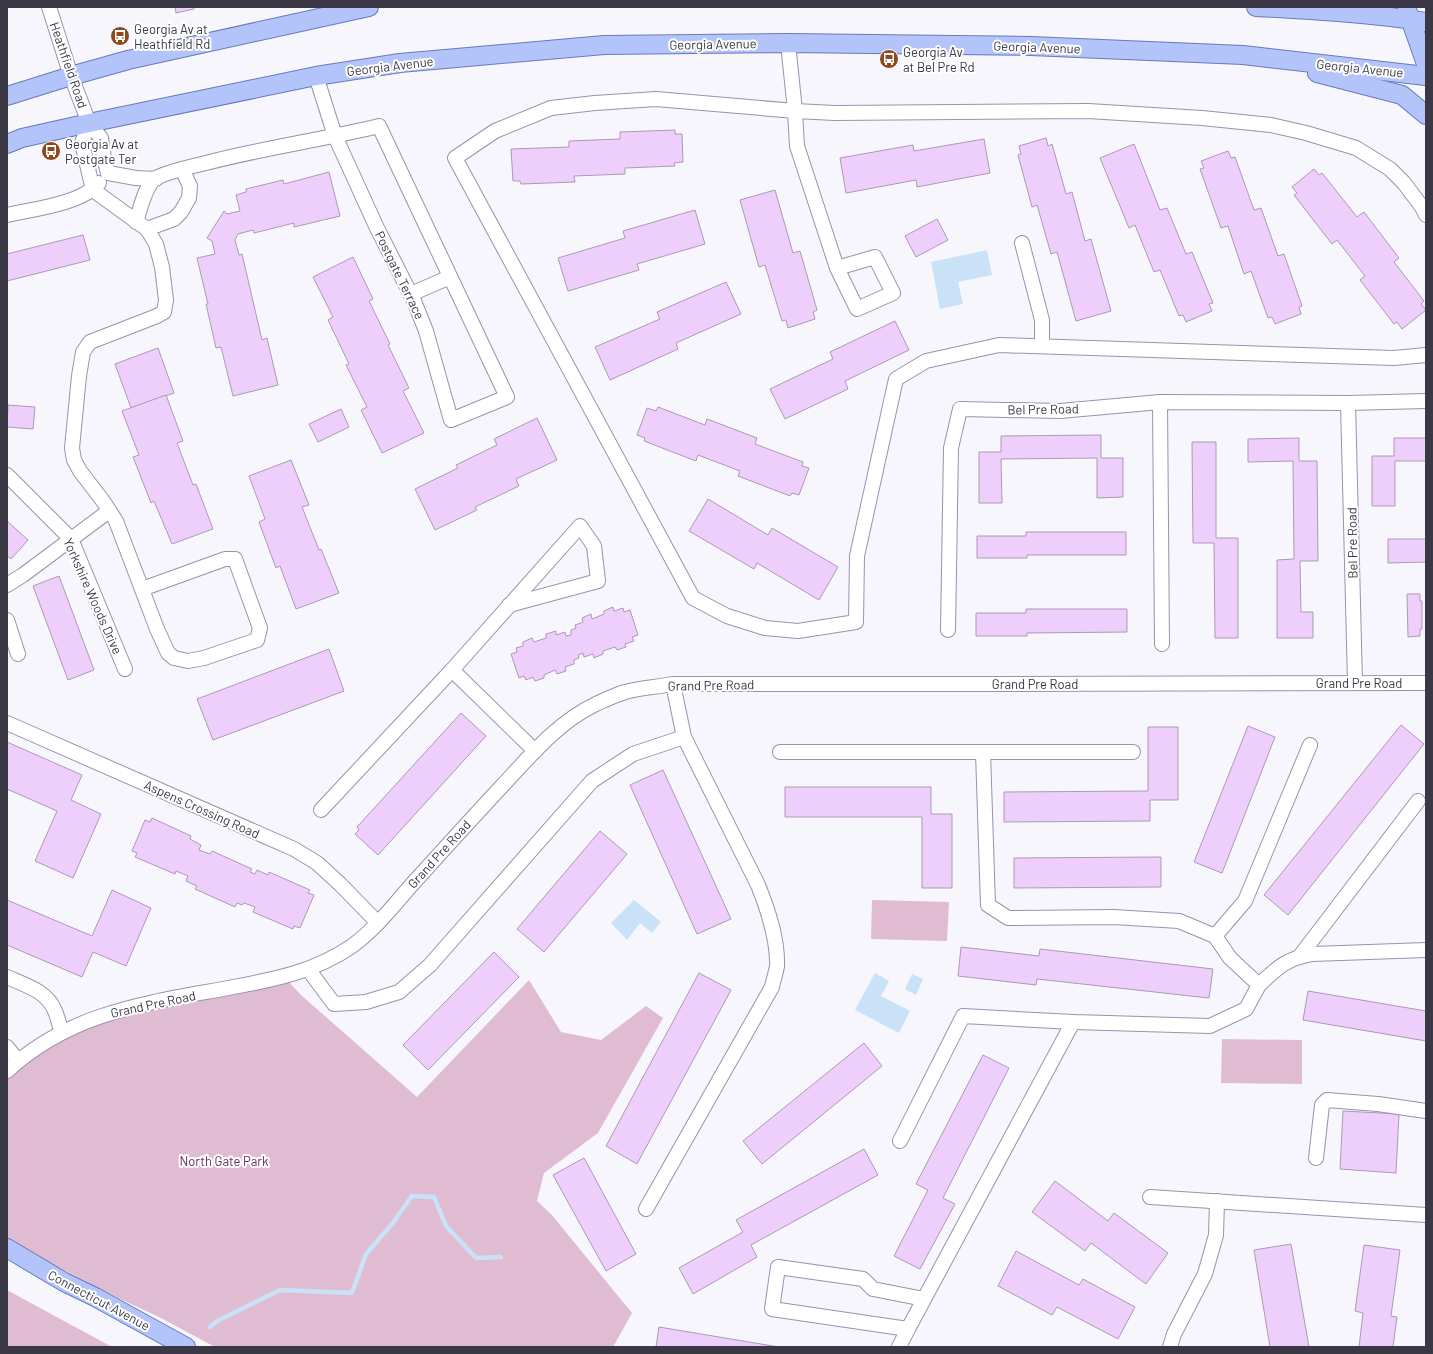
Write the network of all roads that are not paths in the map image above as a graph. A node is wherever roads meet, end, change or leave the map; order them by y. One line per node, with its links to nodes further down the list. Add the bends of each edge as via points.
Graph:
1 (49, 7): 8 (street, Heathfield Road)
2 (369, 7): 8 (main road, via 128,60)
3 (1256, 7): 4 (main road)
4 (1414, 16): 7 (main road)
5 (788, 43): 6 (main road, Georgia Avenue, via 1031,46); 9 (main road, Georgia Avenue, via 604,45 400,63); 12 (street)
6 (1252, 56): 10 (main road, Georgia Avenue); 13 (main road, via 1402,95)
7 (1426, 64)
8 (71, 76): 11 (main road); 14 (street, Heathfield Road)
9 (316, 76): 14 (main road, Georgia Avenue); 15 (street, Postgate Terrace)
10 (1426, 76)
11 (7, 96)
12 (795, 111): 22 (street, via 1088,111 1202,118 1271,126 1356,148 1390,169 1404,183); 25 (street, via 798,146); 28 (street, via 656,100 551,108 494,131 455,158 693,598 727,616 765,628 798,631 856,622 857,556 896,379 926,361 999,345)
13 (1426, 115)
14 (89, 123): 16 (main road, Georgia Avenue, via 22,138); 18 (street, via 101,138); 20 (street, via 82,143)
15 (335, 136): 17 (street); 26 (street, via 379,126); 27 (street, Postgate Terrace, via 376,226)
16 (7, 144)
17 (182, 169): 19 (street); 23 (street, via 190,186 189,198 181,212 174,219)
18 (108, 173): 19 (street); 20 (street)
19 (156, 179): 23 (street, via 146,193)
20 (93, 190): 21 (street, via 75,200); 23 (street)
21 (7, 215)
22 (1426, 215)
23 (142, 226): 34 (street, via 156,244 162,267 166,300 164,312 90,342 83,352 79,376 72,448 74,460)
24 (1022, 243): 28 (street, via 1042,320)
25 (837, 268)
26 (450, 277): 27 (street); 27 (street, Postgate Terrace, via 507,397 451,420 426,331)
27 (411, 294)
28 (1042, 346): 29 (street, via 1394,358)
29 (1426, 355)
30 (1426, 401): 32 (street, Bel Pre Road)
31 (1160, 402): 32 (street, Bel Pre Road); 40 (street, Bel Pre Road, via 1060,411 960,409 951,448); 41 (street)
32 (1348, 403): 45 (street, Bel Pre Road)
33 (7, 475): 35 (street, Yorkshire Woods Drive)
34 (109, 511): 35 (street); 37 (street, via 116,521)
35 (71, 539): 36 (street); 43 (street, Yorkshire Woods Drive)
36 (7, 585)
37 (142, 589): 37 (street, via 225,559 235,560 260,628 257,640 204,658 188,661 174,658 168,653)
38 (509, 605): 38 (street, via 565,543 580,526 594,546 598,581); 44 (street)
39 (7, 620): 42 (street)
40 (948, 630)
41 (1162, 644)
42 (18, 654)
43 (125, 669)
44 (452, 670): 51 (street); 56 (street)
45 (1355, 683): 46 (street, Grand Pre Road); 47 (street, Grand Pre Road)
46 (1426, 683)
47 (673, 684): 49 (street); 51 (street, Grand Pre Road, via 626,692 594,705 564,723)
48 (7, 723): 57 (street, Aspens Crossing Road, via 294,849 317,863)
49 (684, 737): 61 (street, via 633,754 592,781 430,965 400,992 366,1002 334,1004); 74 (street, via 767,907 776,948 777,968 772,987)
50 (1310, 745): 58 (street, via 1245,901)
51 (535, 750): 57 (street, Grand Pre Road)
52 (780, 752): 53 (street)
53 (983, 752): 54 (street); 58 (street, via 988,906 1008,918 1114,917 1179,921)
54 (1133, 752)
55 (1418, 801): 60 (street)
56 (321, 810)
57 (378, 923): 61 (street, Grand Pre Road, via 352,946)
58 (1215, 936): 63 (street, via 1230,958)
59 (1426, 950): 60 (street)
60 (1300, 956): 63 (street, via 1277,968)
61 (308, 969): 65 (street, Grand Pre Road, via 284,977 129,1007)
62 (7, 977): 65 (street, via 35,989 50,1002)
63 (1259, 985): 64 (street, via 1246,1009 1210,1026)
64 (1073, 1022): 70 (street, via 963,1016); 77 (street)
65 (62, 1032): 67 (street, Grand Pre Road)
66 (7, 1047): 67 (street)
67 (18, 1061): 68 (street, Grand Pre Road)
68 (7, 1071)
69 (1426, 1111): 71 (street, via 1327,1100 1322,1105)
70 (900, 1141)
71 (1316, 1158)
72 (1150, 1197): 73 (street)
73 (1216, 1201): 75 (street); 81 (street, via 1216,1235 1205,1274 1174,1334)
74 (646, 1209)
75 (1426, 1215)
76 (9, 1250): 79 (main road, Connecticut Avenue)
77 (924, 1300): 78 (street); 78 (street, via 873,1289 863,1279 778,1267 772,1309)
78 (906, 1328): 80 (street)
79 (186, 1347)
80 (899, 1347)
81 (1170, 1347)

